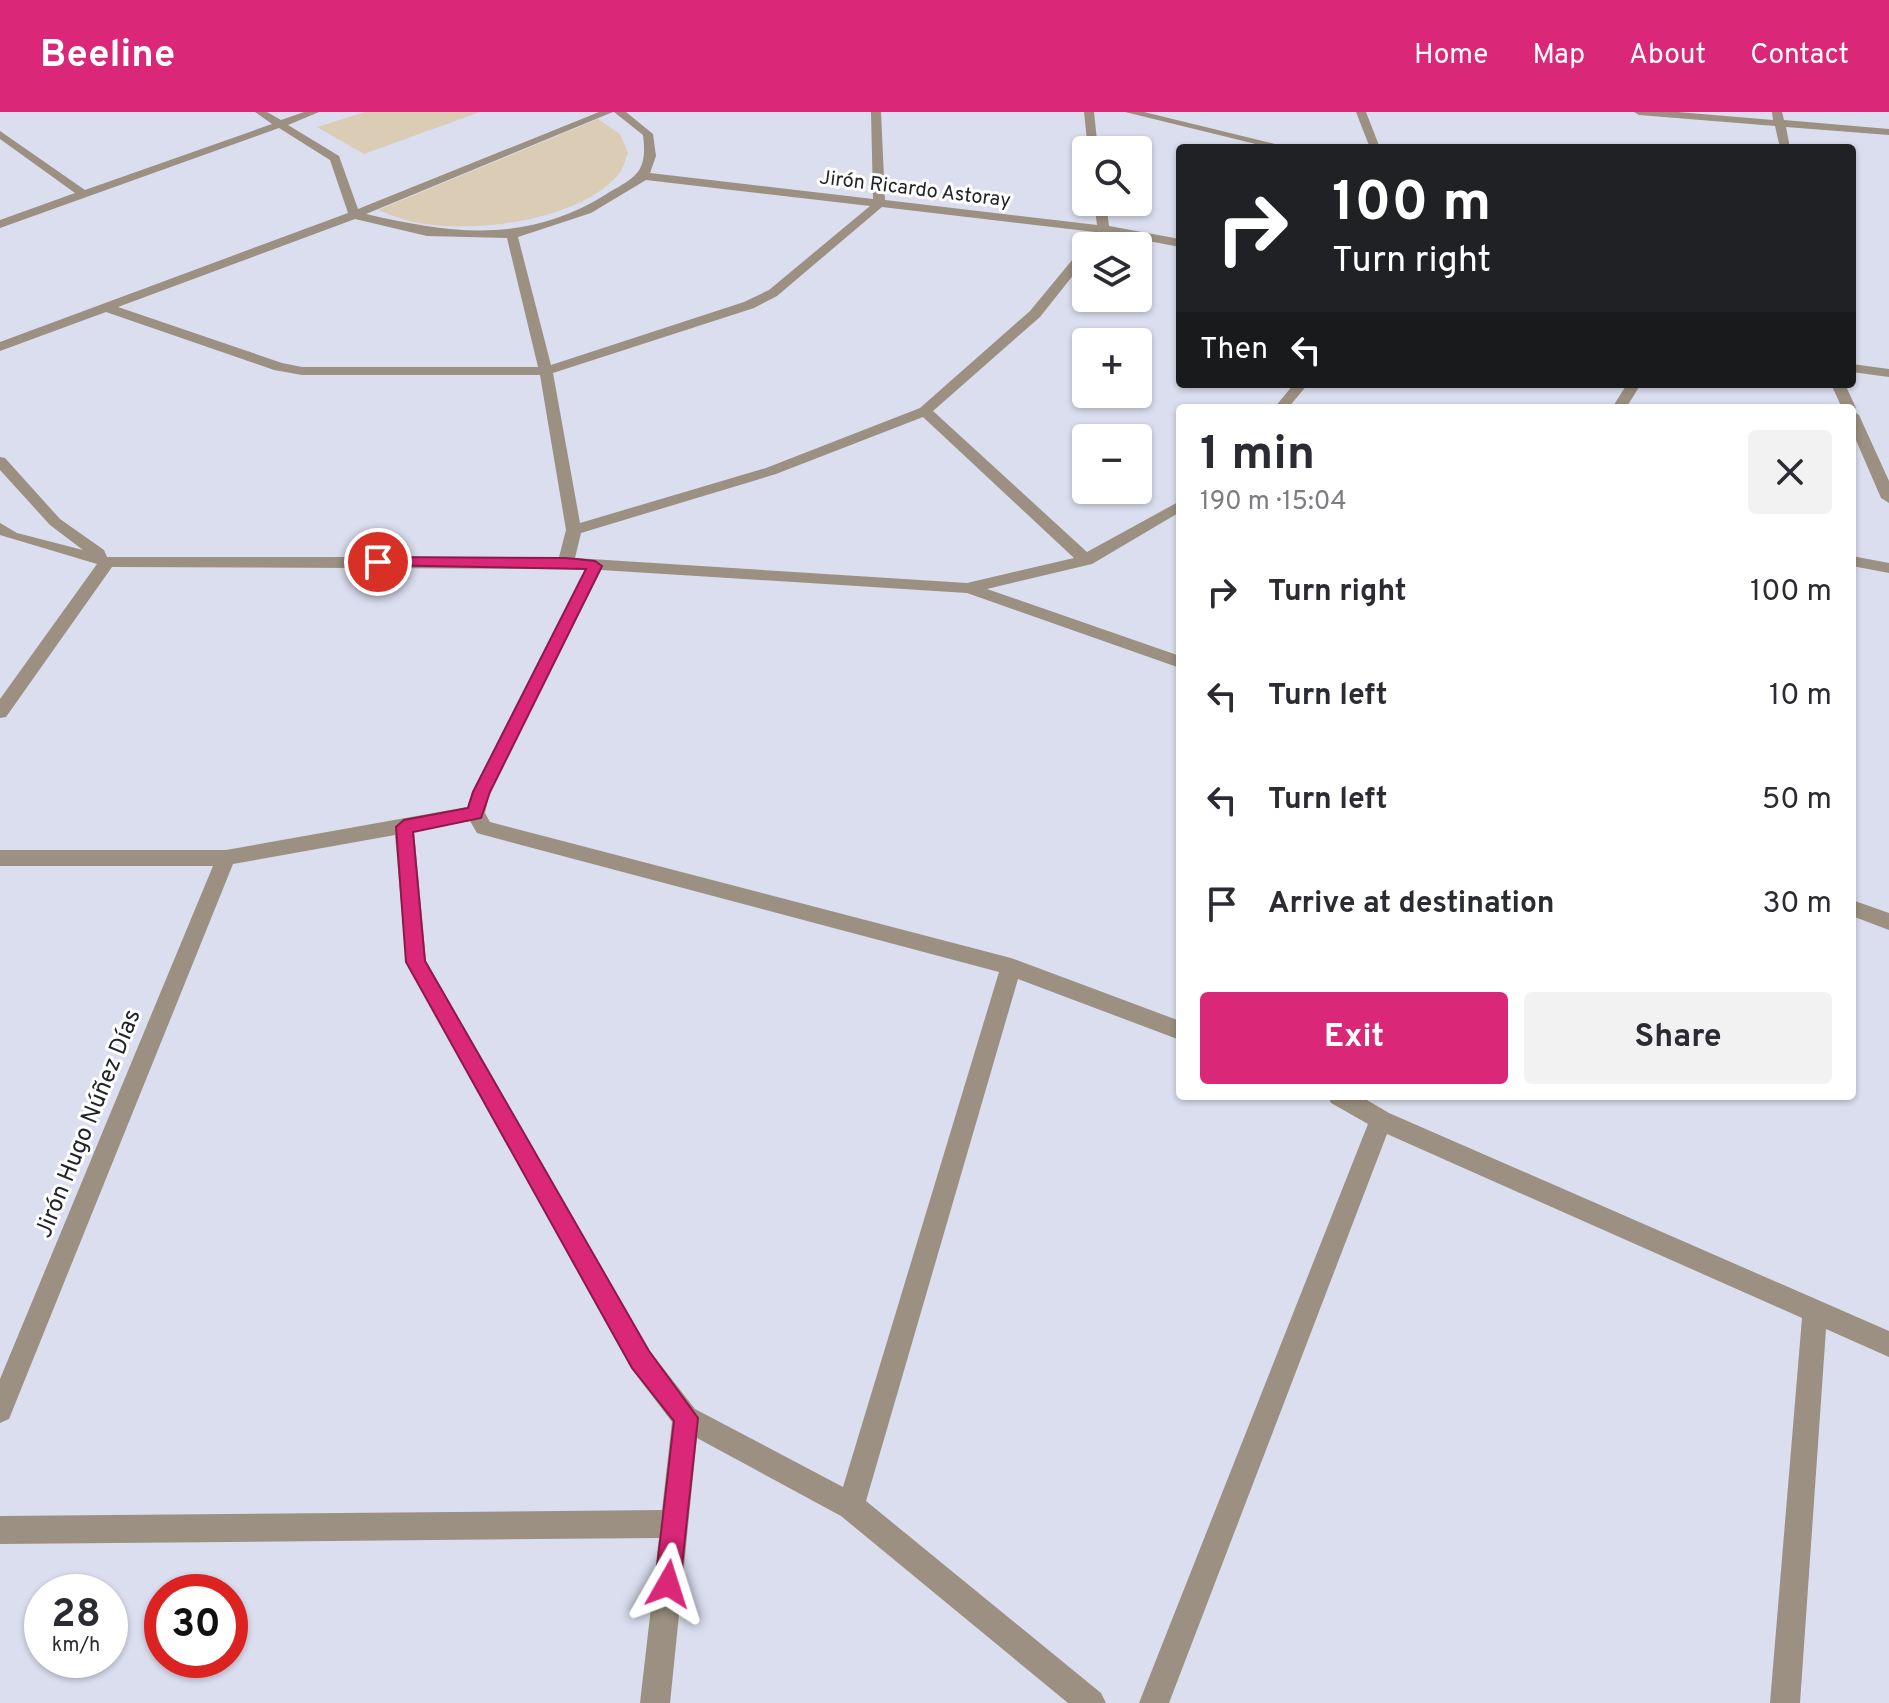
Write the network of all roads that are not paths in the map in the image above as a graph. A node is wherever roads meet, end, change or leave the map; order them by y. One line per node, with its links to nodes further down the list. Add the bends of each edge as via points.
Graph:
1 (260, 112): 11 (street)
2 (314, 112): 11 (street)
3 (608, 112): 22 (street)
4 (619, 112): 19 (street, via 648,134 651,156)
5 (876, 112): 21 (street)
6 (1089, 112): 15 (street)
7 (1130, 112): 16 (street)
8 (1361, 112): 17 (street)
9 (1639, 112): 12 (street)
10 (1777, 112): 12 (street)
11 (279, 124): 20 (street); 22 (street, via 335,158)
12 (1781, 124): 13 (street); 18 (street)
13 (1889, 132)
14 (0, 134): 20 (street)
15 (1092, 136)
16 (1269, 144)
17 (1373, 144)
18 (1784, 144)
19 (644, 176): 21 (street, Jirón Ricardo Astoray); 27 (street, via 587,211)
20 (85, 195): 24 (street)
21 (879, 204): 25 (street, Jirón Ricardo Astoray); 33 (street, via 773,293)
22 (354, 215): 27 (street, via 427,232); 30 (street)
23 (1102, 216): 25 (street)
24 (0, 224)
25 (1103, 229): 26 (street); 28 (street, Jirón Ricardo Astoray)
26 (1101, 232)
27 (512, 235): 33 (street)
28 (1176, 242)
29 (1072, 268): 37 (street, via 1035,314)
30 (107, 308): 31 (street); 33 (street, via 302,371)
31 (0, 347)
32 (1856, 369): 34 (street)
33 (546, 371): 43 (street)
34 (1889, 373)
35 (1298, 388): 36 (street)
36 (1284, 404)
37 (925, 411): 43 (street, via 771,471); 44 (street)
38 (1856, 424): 40 (street)
39 (0, 461): 45 (street, via 55,522)
40 (1889, 498)
41 (1176, 508): 44 (street)
42 (0, 528): 45 (street)
43 (574, 530): 46 (street)
44 (1086, 560): 50 (street)
45 (107, 562): 46 (street); 52 (street)
46 (566, 562): 48 (street)
47 (1856, 562): 49 (street)
48 (595, 566): 50 (street); 53 (street)
49 (1889, 568)
50 (967, 588): 51 (street)
51 (1176, 661)
52 (0, 712)
53 (475, 813): 54 (street); 59 (street, via 484,828)
54 (404, 827): 56 (street); 66 (street, via 416,962 640,1359)
55 (0, 858): 56 (street)
56 (226, 858): 65 (street, Jirón Hugo Núñez Días)
57 (1856, 910): 58 (street)
58 (1889, 922)
59 (1011, 967): 60 (street); 67 (street)
60 (1176, 1029)
61 (1346, 1100): 62 (street)
62 (1381, 1120): 63 (street); 72 (street)
63 (1815, 1313): 64 (street); 73 (street)
64 (1889, 1344)
65 (0, 1410)
66 (686, 1418): 67 (street); 68 (street)
67 (851, 1506): 71 (street)
68 (674, 1524): 69 (street); 70 (street)
69 (0, 1530)
70 (655, 1703)
71 (1091, 1703)
72 (1154, 1703)
73 (1785, 1703)

